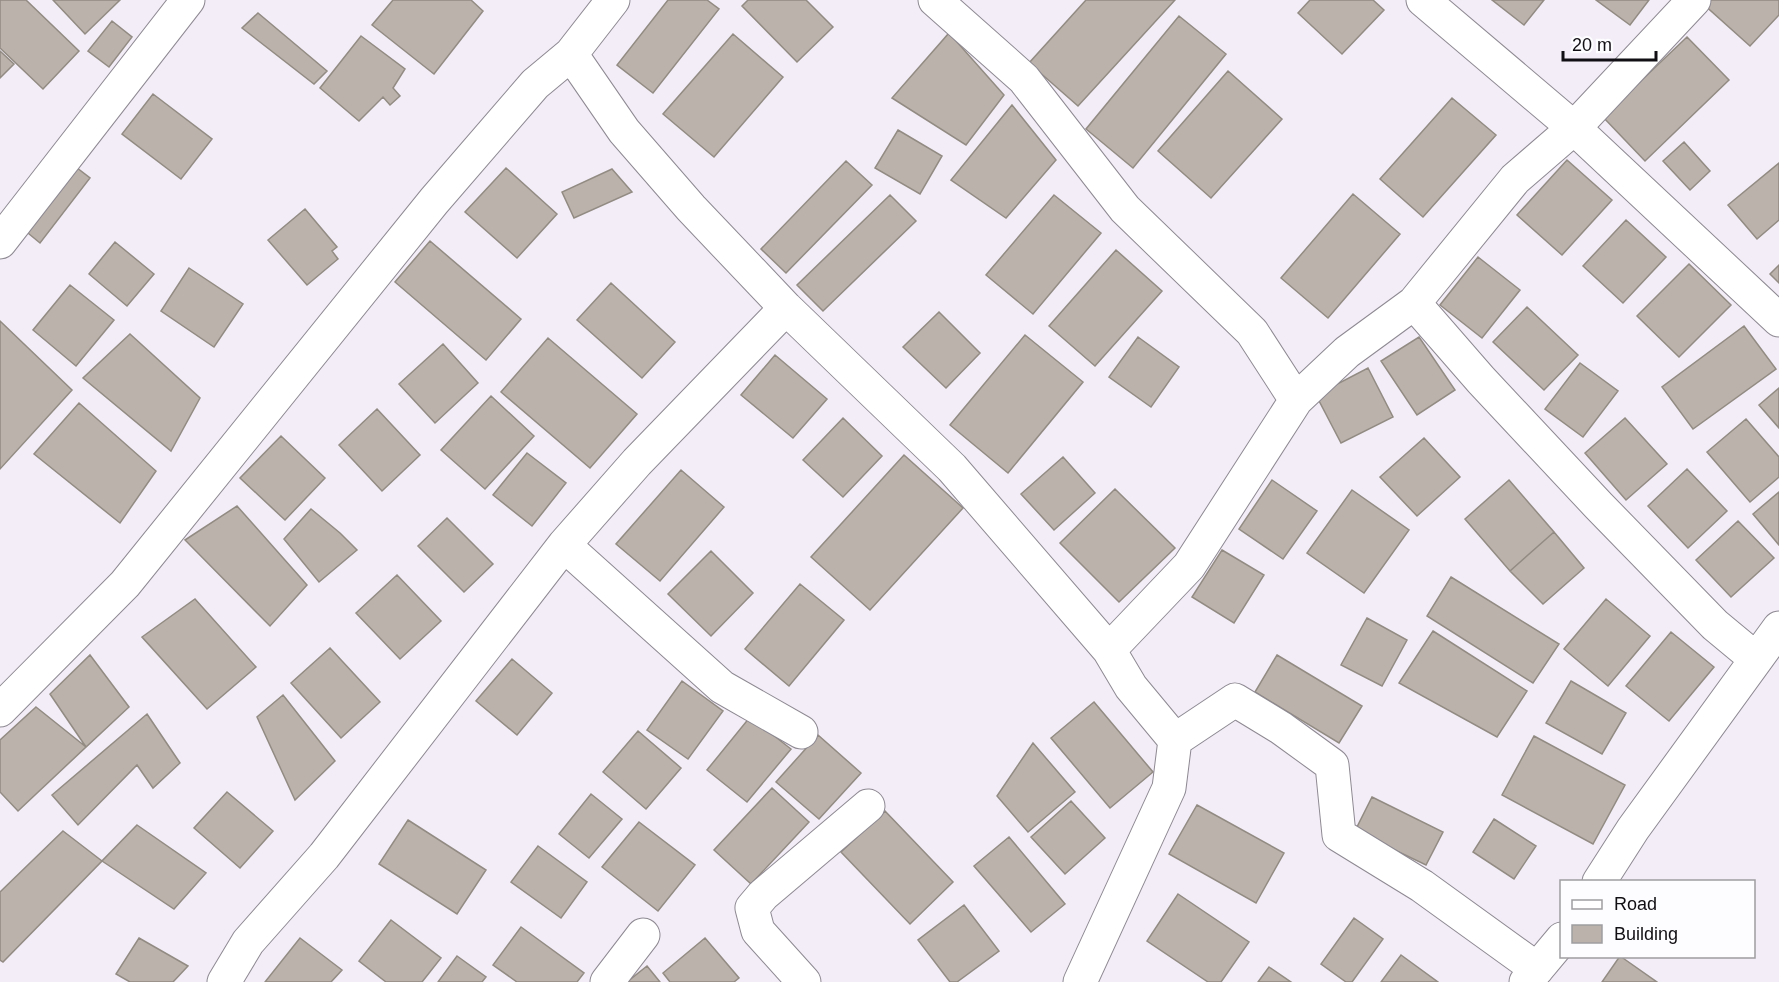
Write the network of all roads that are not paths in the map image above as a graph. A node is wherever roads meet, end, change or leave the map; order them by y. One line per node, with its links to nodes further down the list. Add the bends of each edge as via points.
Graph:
1 (613, 0): 6 (street)
2 (935, 0): 12 (street, via 1024,79 1125,209 1252,332)
3 (1423, 0): 7 (street)
4 (1694, 0): 7 (street)
5 (182, 3): 8 (street)
6 (571, 54): 10 (street, via 624,131); 17 (street, via 535,84 434,201 125,584)
7 (1574, 128): 9 (street, via 1515,179); 11 (street)
8 (0, 242)
9 (1414, 303): 12 (street, via 1347,352); 16 (street, via 1599,507 1715,625)
10 (786, 308): 13 (street, via 637,462); 15 (street, via 952,468)
11 (1779, 320)
12 (1296, 400): 15 (street, via 1189,566)
13 (564, 545): 18 (street, via 722,687); 25 (street, via 324,856 248,942)
14 (1779, 628): 16 (street)
15 (1109, 650): 19 (street, via 1131,687)
16 (1756, 659): 21 (street)
17 (0, 710)
18 (801, 732)
19 (1175, 740): 24 (street, via 1235,700 1281,728 1332,765 1339,835 1422,886); 28 (street, via 1169,788)
20 (868, 806): 27 (street, via 752,908 758,931)
21 (1600, 880)
22 (643, 934): 26 (street)
23 (1560, 941): 24 (street)
24 (1532, 976)
25 (224, 982)
26 (607, 982)
27 (804, 982)
28 (1080, 982)

